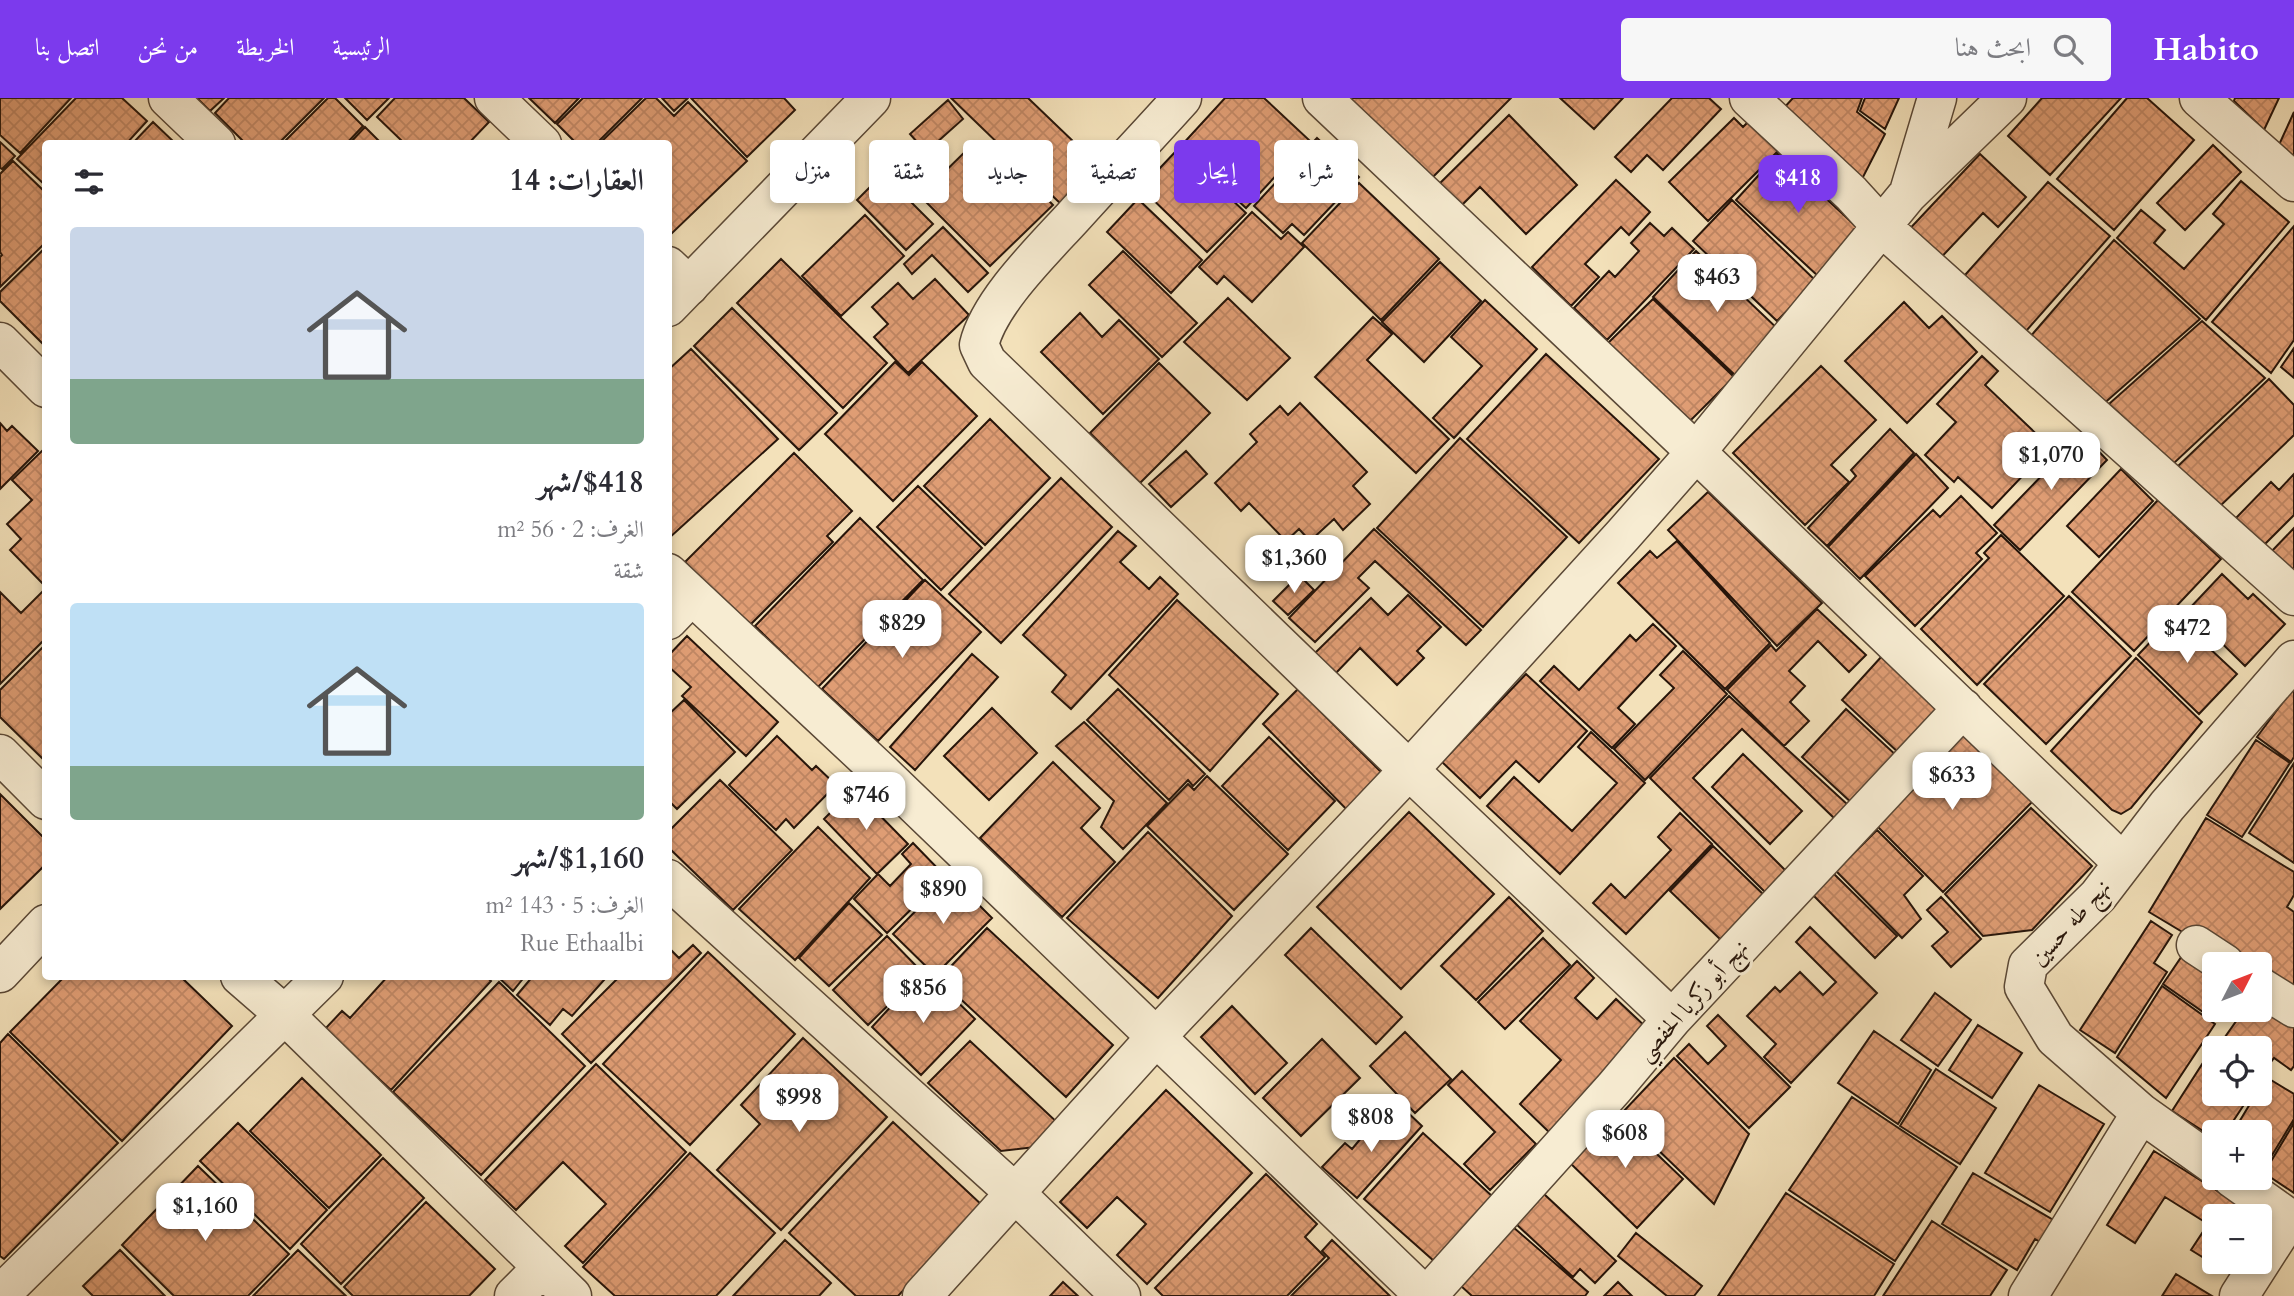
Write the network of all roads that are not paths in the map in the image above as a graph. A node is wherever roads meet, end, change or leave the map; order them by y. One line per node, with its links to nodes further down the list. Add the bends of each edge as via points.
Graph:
1 (168, 98): 10 (street)
2 (494, 98): 11 (street)
3 (1182, 98): 24 (street, via 1029,265 982,330 979,345 987,362)
4 (1322, 98): 18 (street)
5 (1749, 98): 14 (street)
6 (1937, 98): 13 (street)
7 (2007, 98): 13 (street)
8 (2199, 98): 12 (street)
9 (855, 103): 15 (street)
10 (212, 140)
11 (538, 140)
12 (2294, 182)
13 (1908, 194): 14 (street)
14 (1882, 227): 18 (street); 20 (street)
15 (675, 286)
16 (0, 342): 17 (street)
17 (42, 384)
18 (1696, 452): 22 (street); 24 (street)
19 (676, 596): 36 (street, via 881,772)
20 (2294, 596)
21 (2294, 660): 26 (street, نهج طه حسين)
22 (1963, 708): 26 (street); 35 (street, نهج أبو زكريا الحفصي)
23 (0, 754): 25 (street)
24 (1409, 770): 35 (street); 36 (street)
25 (42, 796)
26 (2123, 863): 37 (street, نهج طه حسين, via 2098,896 2028,965 2024,987 2055,1038)
27 (672, 883): 40 (street)
28 (42, 928): 29 (street)
29 (0, 973)
30 (245, 980): 34 (street)
31 (320, 980): 34 (street)
32 (2272, 994): 33 (street)
33 (2294, 1008)
34 (285, 1015): 42 (street); 43 (street)
35 (1672, 1019): 48 (street, نهج أبو زكريا الحفصي)
36 (1157, 1036): 40 (street); 48 (street)
37 (2141, 1114): 38 (street, نهج طه حسين); 49 (street)
38 (2202, 1157)
39 (2249, 1190): 41 (street)
40 (1015, 1192): 46 (street); 47 (street)
41 (2291, 1220): 50 (street)
42 (542, 1268): 44 (street); 45 (street)
43 (0, 1295)
44 (514, 1296)
45 (572, 1296)
46 (922, 1296)
47 (1121, 1296)
48 (1426, 1296)
49 (2028, 1296)
50 (2239, 1296)

